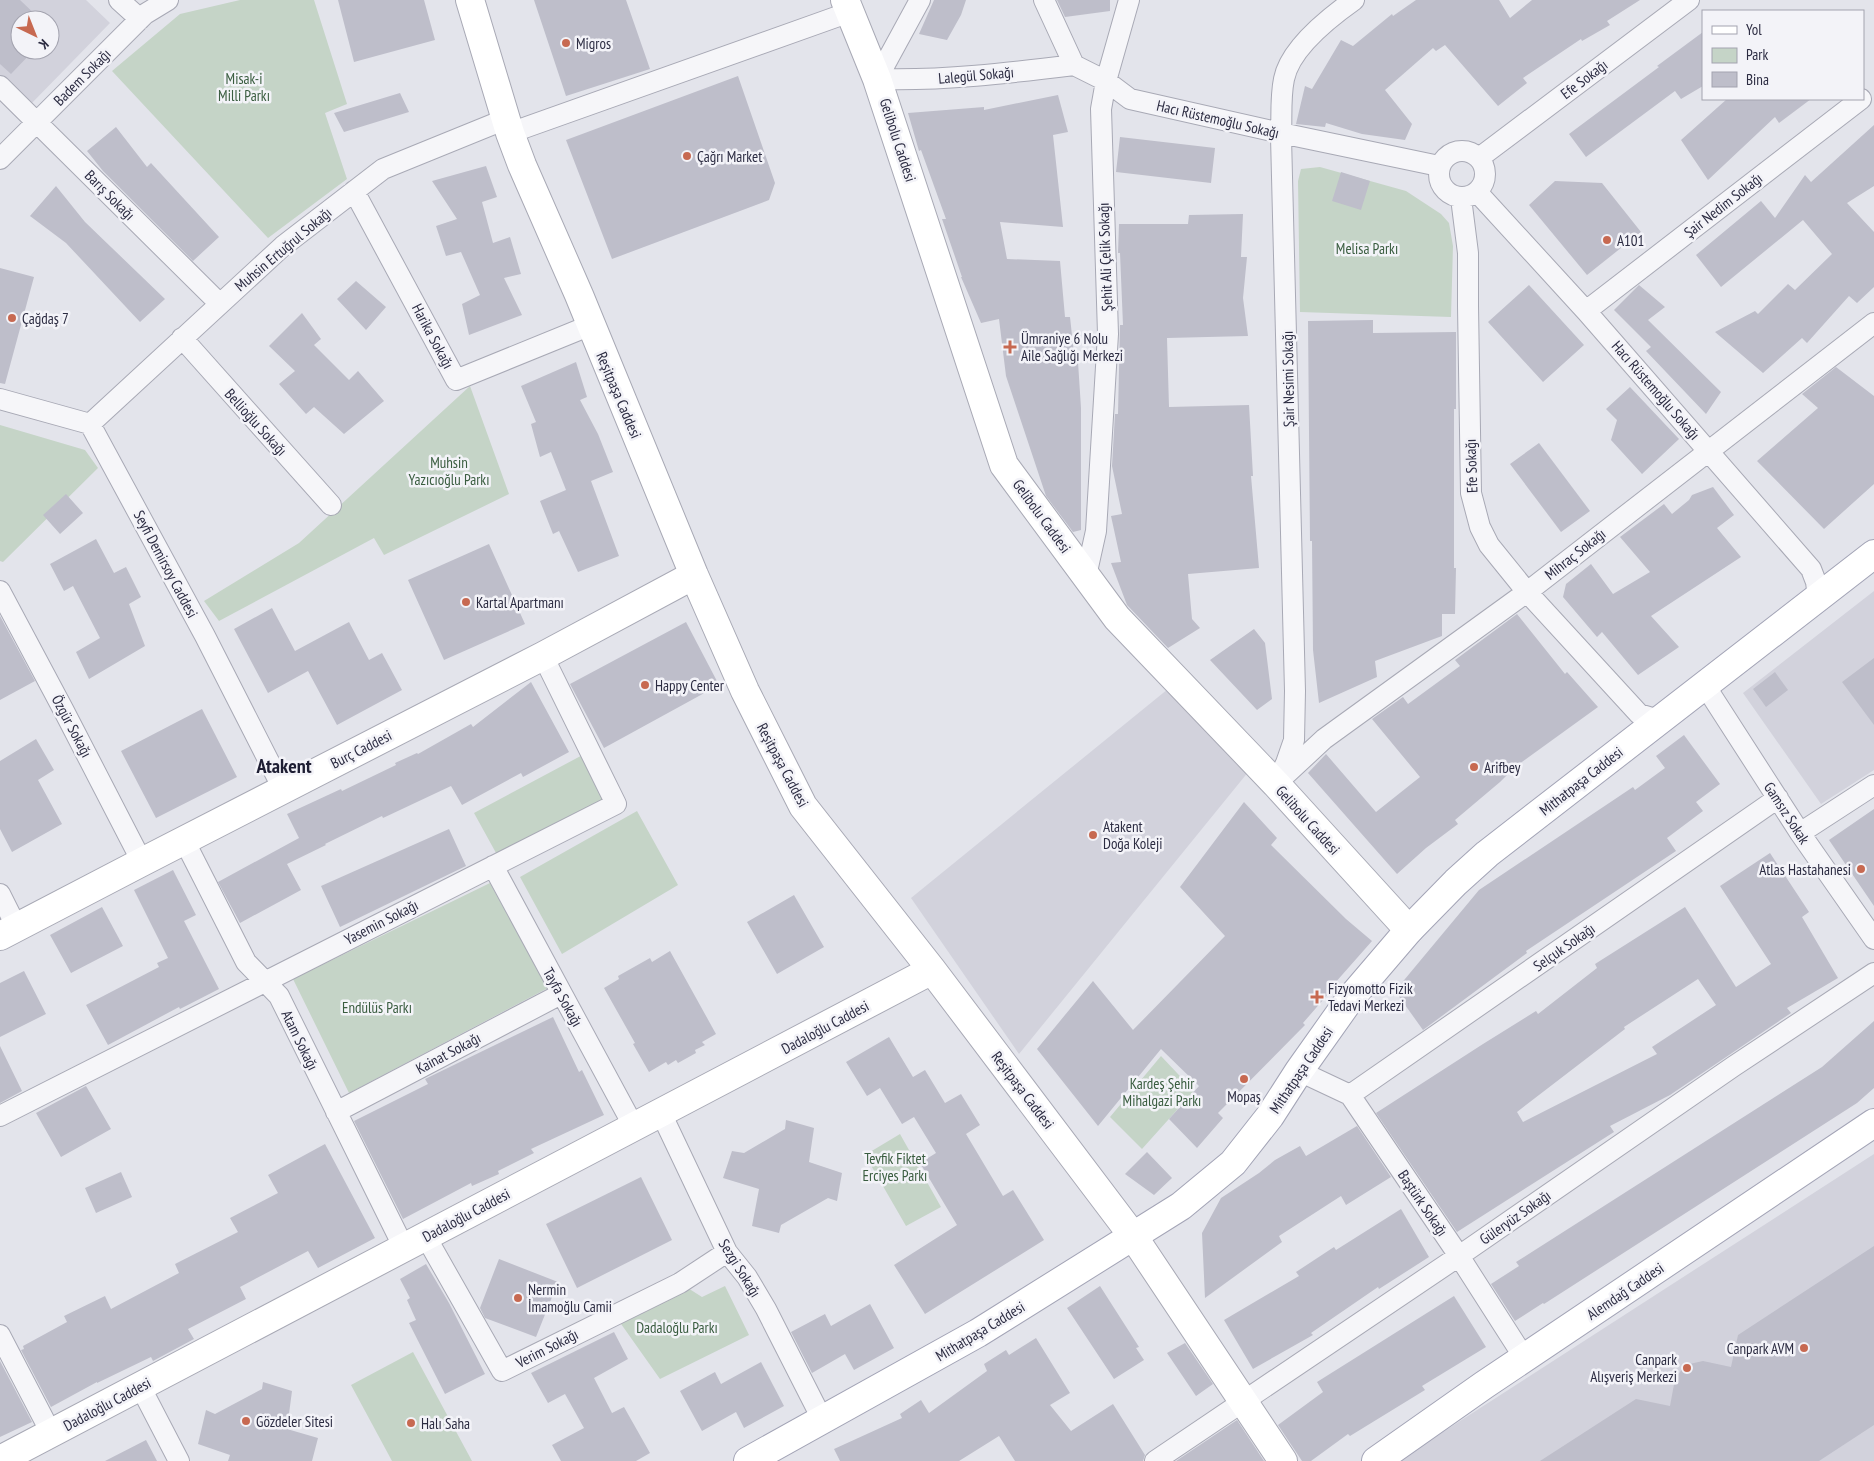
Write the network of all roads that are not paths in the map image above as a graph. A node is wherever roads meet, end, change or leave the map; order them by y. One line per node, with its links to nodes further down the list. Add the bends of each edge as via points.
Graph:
1 (119, 0): 10 (street)
2 (168, 0): 10 (street, Badem Sokağı)
3 (470, 0): 19 (street, Reşitpaşa Caddesi)
4 (920, 0): 12 (street)
5 (1044, 0): 11 (street)
6 (1129, 0): 13 (street, Şehit Ali Çelik Sokağı)
7 (1354, 0): 20 (street, Şair Nesimi Sokağı, via 1313,33 1297,52 1284,78)
8 (1689, 0): 21 (street, Efe Sokağı)
9 (848, 6): 12 (street, Gelibolu Caddesi); 19 (street, Muhsin Ertuğrul Sokağı)
10 (140, 19): 18 (street, Badem Sokağı)
11 (1074, 65): 12 (street, Lalegül Sokağı, via 914,80); 13 (street, Hacı Rüstemoğlu Sokağı)
12 (877, 79): 37 (street, Gelibolu Caddesi, via 1004,464)
13 (1106, 81): 20 (street, Hacı Rüstemoğlu Sokağı, via 1130,99); 37 (street, Şehit Ali Çelik Sokağı, via 1101,110 1108,334 1096,531)
14 (0, 86): 18 (street, Barış Sokağı)
15 (1874, 88): 16 (street, Şair Nedim Sokağı)
16 (1864, 96)
17 (1859, 100): 27 (street, Şair Nedim Sokağı)
18 (37, 122): 22 (street, Badem Sokağı); 26 (street, Barış Sokağı)
19 (508, 126): 24 (street, Muhsin Ertuğrul Sokağı, via 383,169); 29 (street, Reşitpaşa Caddesi)
20 (1281, 133): 23 (street, Hacı Rüstemoğlu Sokağı); 44 (street, Şair Nesimi Sokağı, via 1295,690 1294,740)
21 (1479, 158): 23 (street, via 1470,152 1455,152); 25 (street, Efe Sokağı, via 1486,173 1485,181)
22 (0, 159)
23 (1439, 166): 25 (street, via 1444,190 1451,196)
24 (354, 191): 26 (street, Muhsin Ertuğrul Sokağı, via 284,246); 29 (street, Harika Sokağı, via 456,380)
25 (1469, 195): 27 (street, Hacı Rüstemoğlu Sokağı); 39 (street, Efe Sokağı, via 1471,493 1480,527 1489,545)
26 (219, 304): 30 (street, Muhsin Ertuğrul Sokağı)
27 (1586, 311): 33 (street, Hacı Rüstemoğlu Sokağı)
28 (1874, 323): 33 (street, Mihraç Sokağı)
29 (590, 325): 36 (street, Reşitpaşa Caddesi)
30 (182, 338): 32 (street, Muhsin Ertuğrul Sokağı); 34 (street, Bellioğlu Sokağı)
31 (0, 399): 32 (street)
32 (90, 424): 46 (street, Seyfi Demirsoy Caddesi, via 205,636)
33 (1709, 450): 39 (street, Mihraç Sokağı); 40 (street, Hacı Rüstemoğlu Sokağı, via 1811,569)
34 (330, 505)
35 (1874, 554): 40 (street, Mithatpaşa Caddesi)
36 (694, 575): 41 (street, Burç Caddesi); 56 (street, Reşitpaşa Caddesi, via 745,691 803,806)
37 (1086, 576): 44 (street, Gelibolu Caddesi, via 1117,618)
38 (0, 591): 50 (street, Özgür Sokağı)
39 (1527, 592): 43 (street, Efe Sokağı, via 1639,714); 44 (street, Mihraç Sokağı, via 1324,739)
40 (1818, 597): 42 (street, Mithatpaşa Caddesi)
41 (543, 656): 46 (street, Burç Caddesi); 51 (street, Yasemin Sokağı, via 616,804)
42 (1704, 684): 43 (street, Mithatpaşa Caddesi); 47 (street, Gamsız Sokak)
43 (1659, 720): 53 (street, Mithatpaşa Caddesi, via 1487,854)
44 (1276, 784): 53 (street, Gelibolu Caddesi)
45 (1874, 785): 48 (street)
46 (283, 789): 49 (street, Burç Caddesi)
47 (1778, 798): 48 (street, Gamsız Sokak); 61 (street, Selçuk Sokağı)
48 (1800, 833): 55 (street, Gamsız Sokak)
49 (184, 840): 50 (street, Burç Caddesi); 58 (street, Atam Sokağı, via 246,962)
50 (142, 862): 54 (street, Burç Caddesi)
51 (493, 866): 58 (street, Yasemin Sokağı); 59 (street, Tayfa Sokağı)
52 (0, 894): 54 (street)
53 (1409, 930): 60 (street, Mithatpaşa Caddesi, via 1350,998)
54 (8, 932)
55 (1874, 939)
56 (932, 970): 63 (street, Dadaloğlu Caddesi); 67 (street, Reşitpaşa Caddesi)
57 (1874, 973): 70 (street, Güleryüz Sokağı)
58 (264, 981): 62 (street, Atam Sokağı, via 279,996); 64 (street, Yasemin Sokağı)
59 (561, 994): 62 (street, Kainat Sokağı); 66 (street, Tayfa Sokağı)
60 (1299, 1071): 61 (street); 67 (street, Mithatpaşa Caddesi, via 1270,1116 1233,1163 1181,1206)
61 (1350, 1095): 70 (street, Baştürk Sokağı)
62 (336, 1112): 68 (street, Atam Sokağı)
63 (661, 1113): 66 (street, Dadaloğlu Caddesi); 69 (street, Sezgi Sokağı)
64 (0, 1116)
65 (1874, 1122): 72 (street, Alemdağ Caddesi)
66 (634, 1127): 68 (street, Dadaloğlu Caddesi)
67 (1133, 1236): 74 (street, Reşitpaşa Caddesi); 75 (street, Mithatpaşa Caddesi, via 978,1333)
68 (415, 1242): 69 (street, Verim Sokağı, via 502,1371 680,1283); 73 (street, Dadaloğlu Caddesi)
69 (727, 1252): 75 (street, Sezgi Sokağı, via 766,1310)
70 (1459, 1256): 72 (street, Baştürk Sokağı); 74 (street, Güleryüz Sokağı)
71 (0, 1335): 76 (street)
72 (1525, 1359): 82 (street, Alemdağ Caddesi)
73 (140, 1386): 76 (street, Dadaloğlu Caddesi); 78 (street)
74 (1242, 1401): 80 (street, Güleryüz Sokağı); 81 (street, Reşitpaşa Caddesi)
75 (823, 1421): 79 (street, Mithatpaşa Caddesi)
76 (51, 1433): 77 (street, Dadaloğlu Caddesi)
77 (0, 1460)
78 (178, 1461)
79 (748, 1461)
80 (1155, 1461)
81 (1283, 1461)
82 (1376, 1461)

